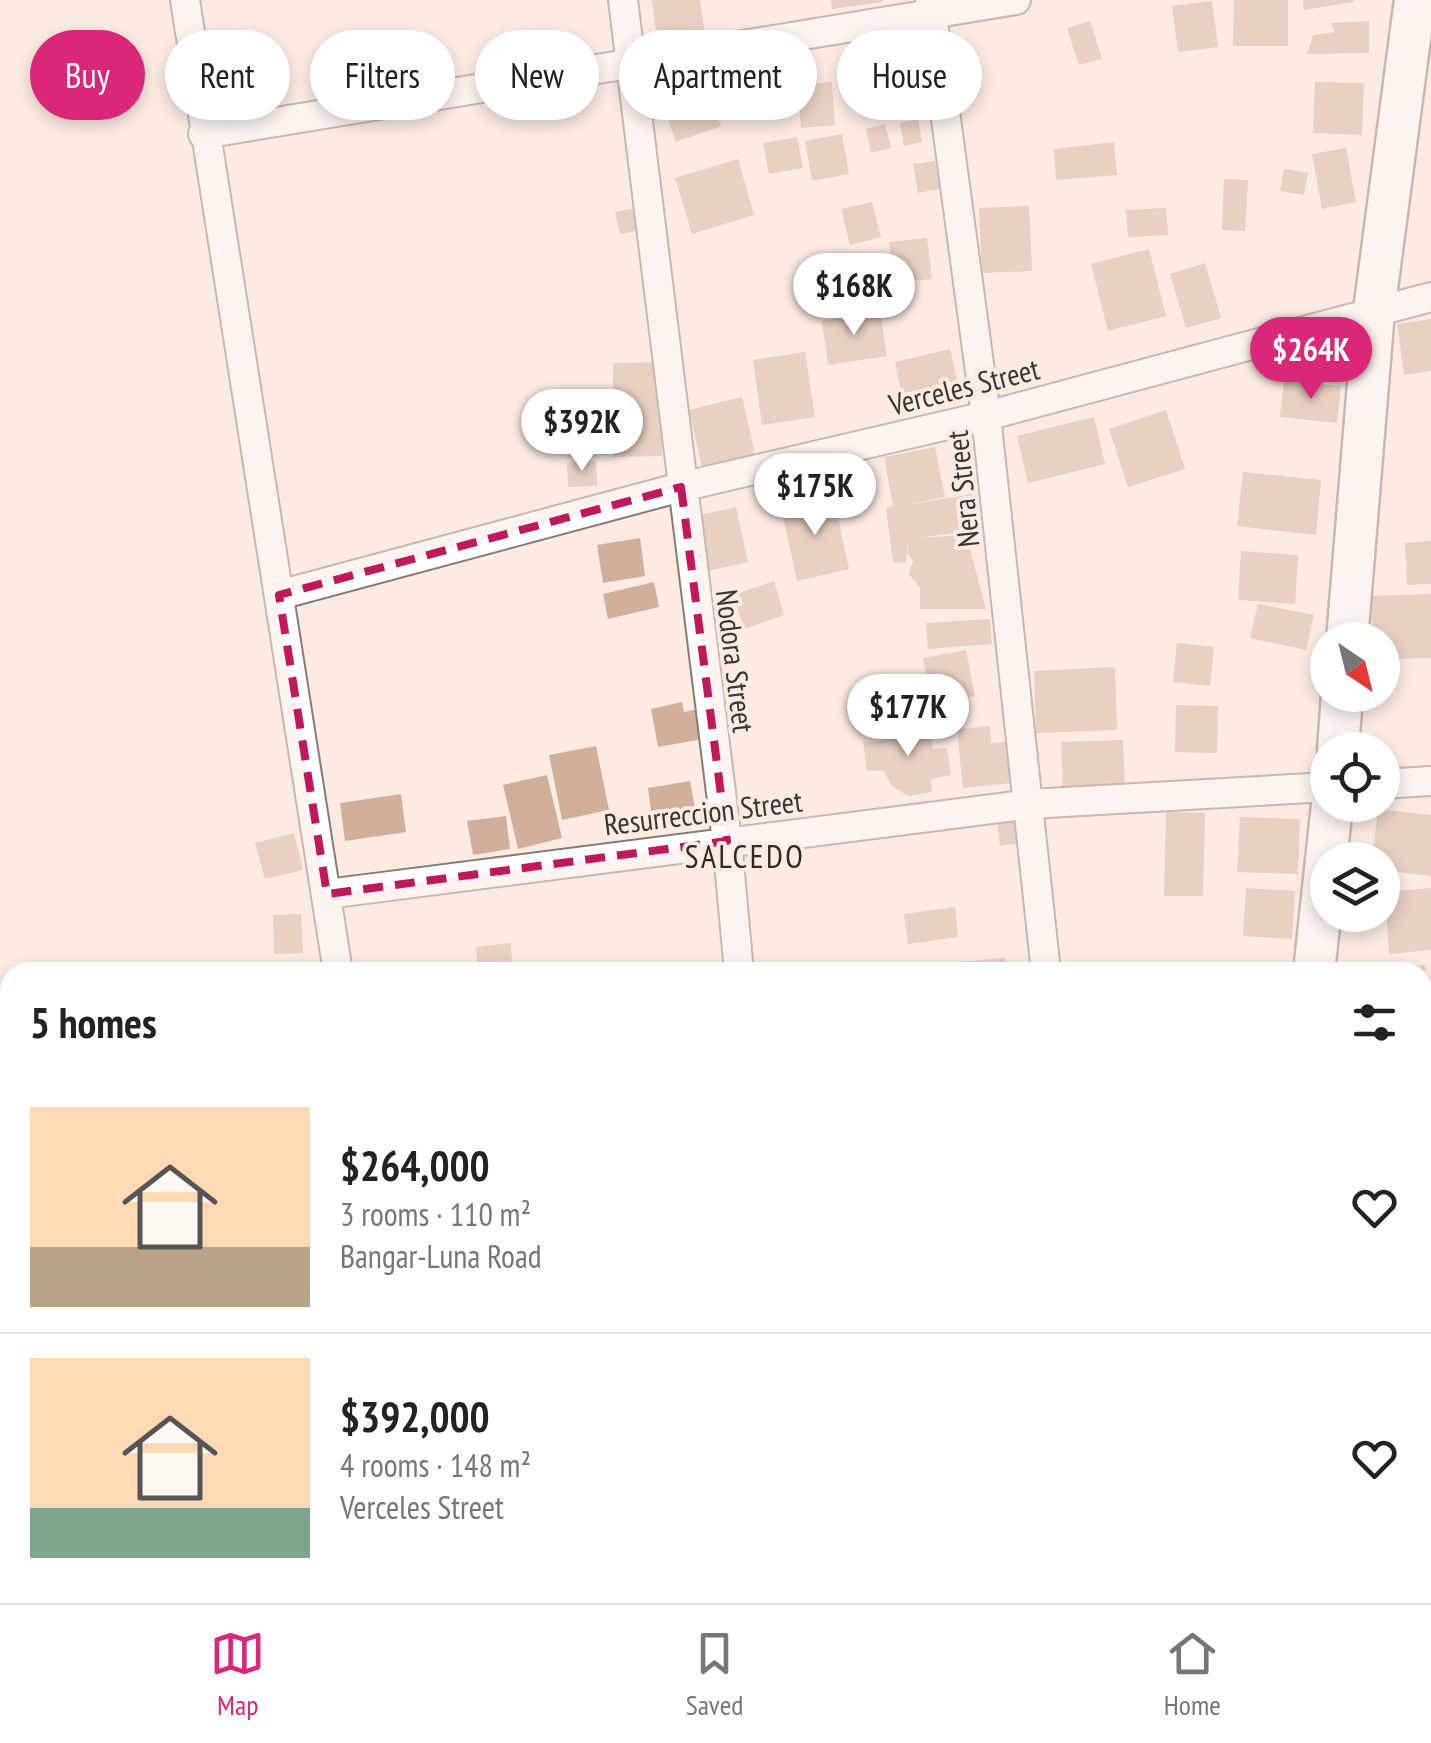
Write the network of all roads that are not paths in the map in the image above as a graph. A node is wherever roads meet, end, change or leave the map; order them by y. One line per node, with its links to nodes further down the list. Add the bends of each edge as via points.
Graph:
1 (185, 0): 10 (street)
2 (623, 0): 6 (street, Nodora Street)
3 (1016, 0): 5 (street)
4 (1415, 0): 12 (main road)
5 (931, 8): 7 (street); 13 (street, Nera Street)
6 (627, 30)
7 (813, 30)
8 (619, 66): 10 (street)
9 (638, 120): 14 (street, Nodora Street)
10 (203, 134): 15 (street)
11 (1431, 297): 12 (street, Verceles Street)
12 (1374, 311): 13 (street, Verceles Street); 16 (main road)
13 (986, 416): 14 (street, Verceles Street); 20 (street, Nera Street)
14 (681, 487): 15 (street, Verceles Street); 22 (street, Nodora Street)
15 (279, 595): 23 (street)
16 (1348, 622)
17 (1431, 782): 18 (street)
18 (1400, 783)
19 (1310, 788): 20 (street, Resurreccion Street)
20 (1030, 804): 22 (street, Resurreccion Street); 26 (street, Nera Street)
21 (1330, 822): 27 (main road)
22 (727, 841): 23 (street, Resurreccion Street); 25 (street, Nodora Street)
23 (327, 894): 24 (street)
24 (337, 962)
25 (738, 962)
26 (1045, 962)
27 (1315, 962)

